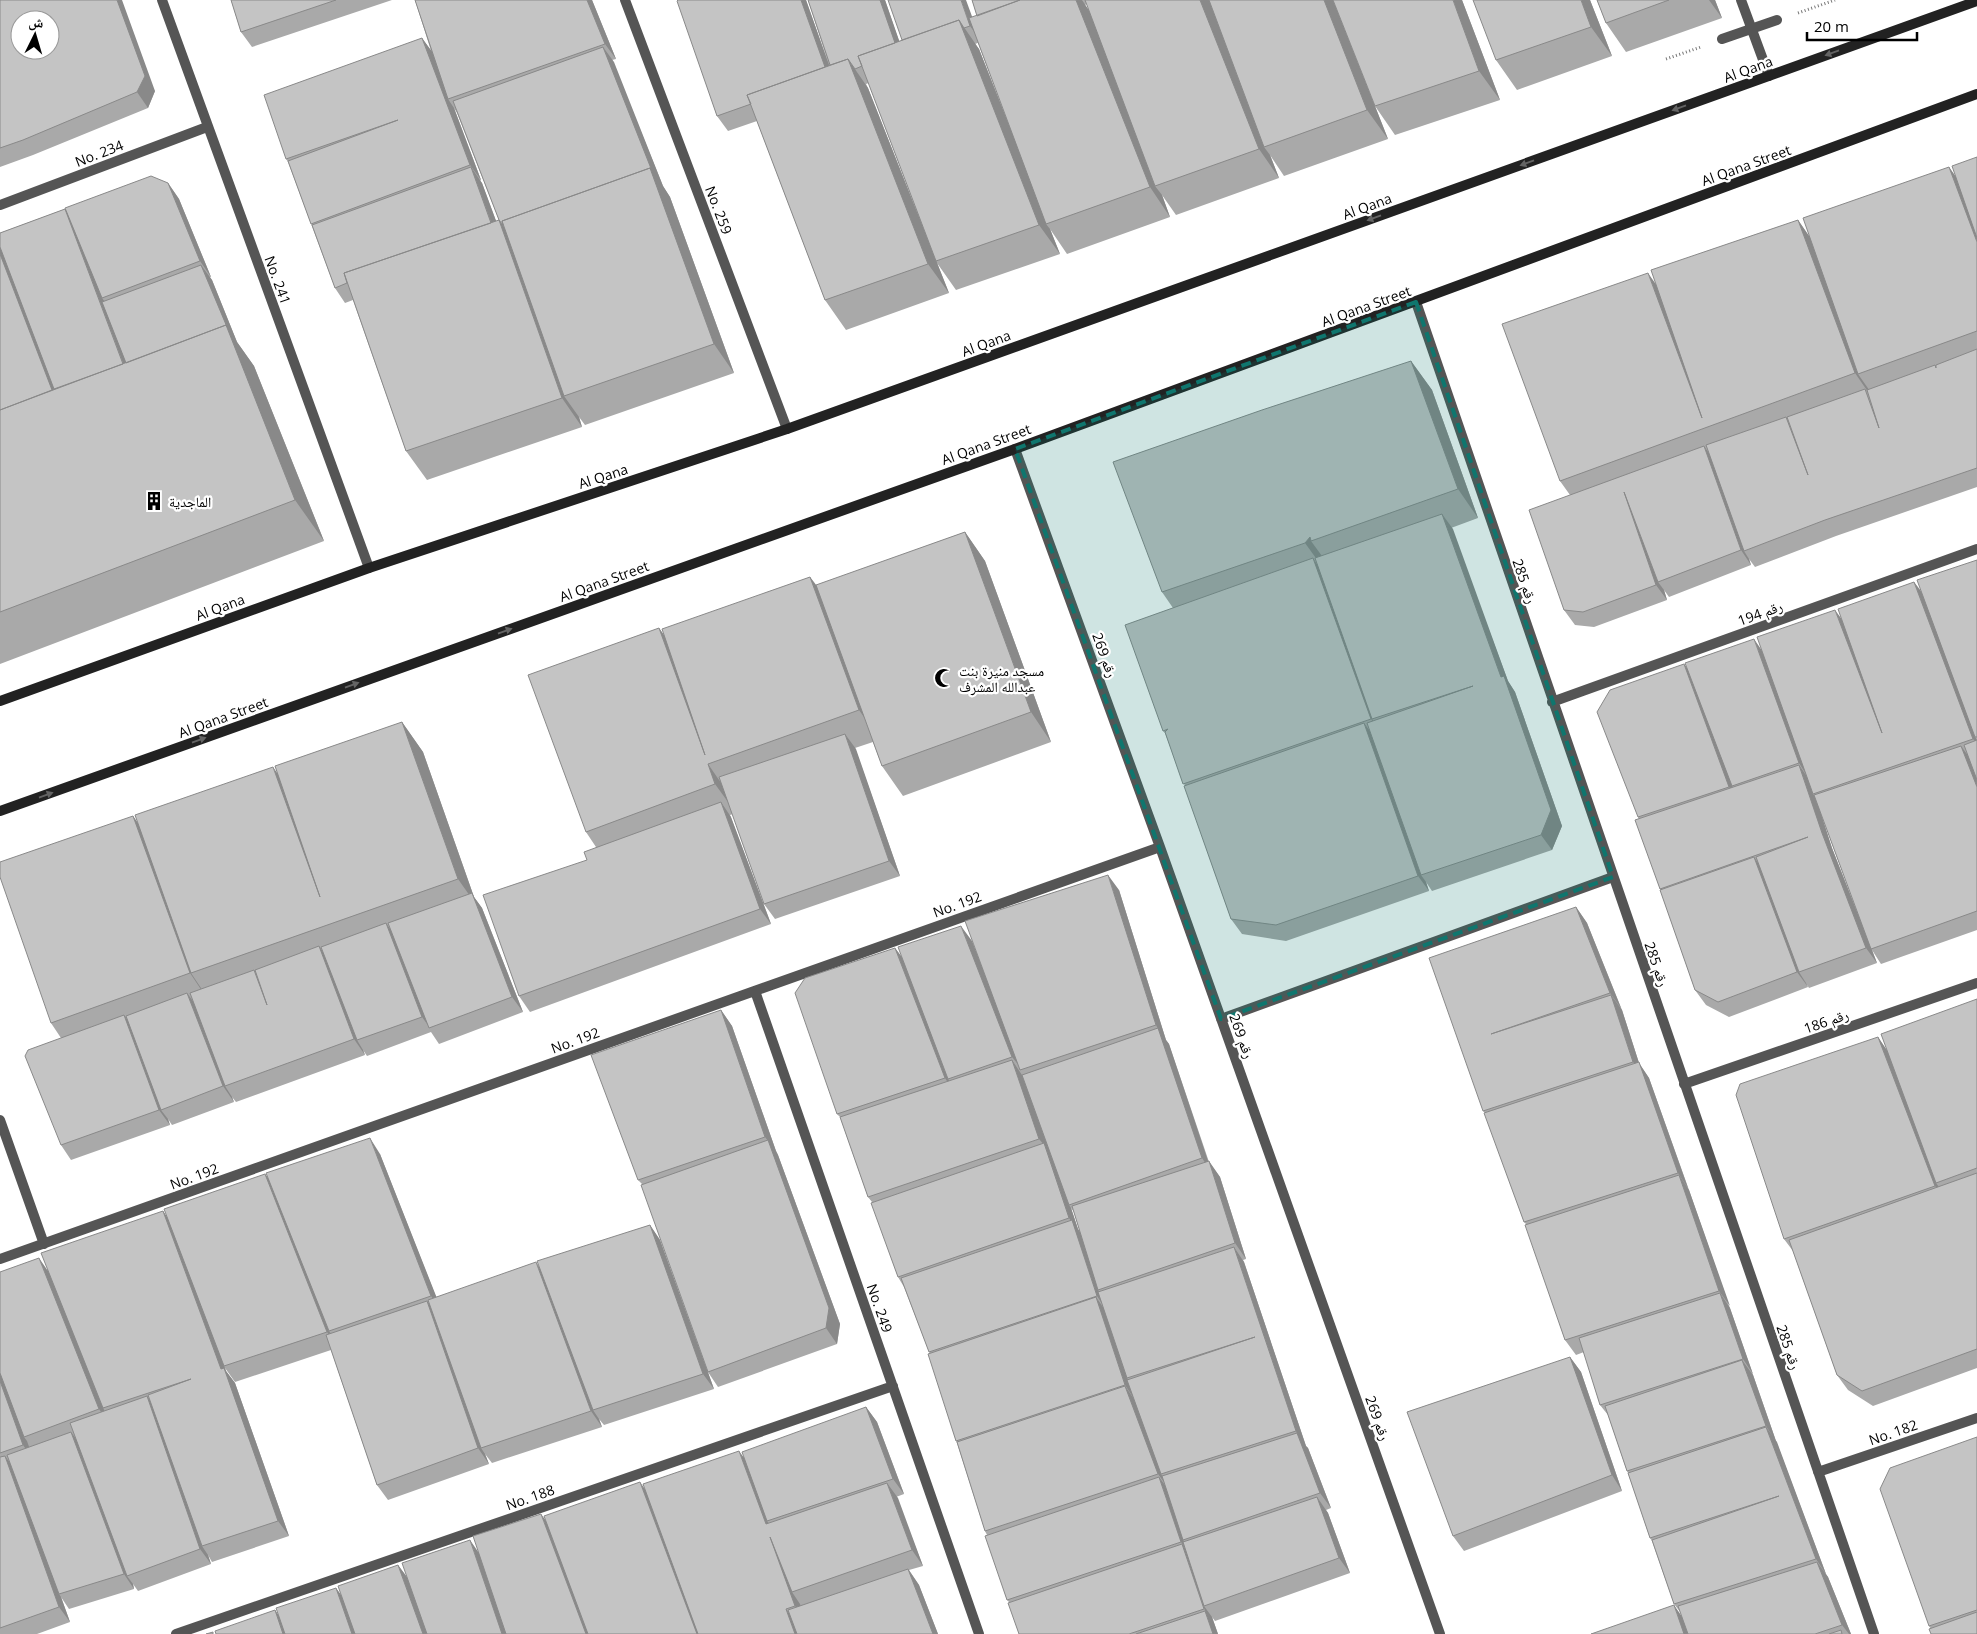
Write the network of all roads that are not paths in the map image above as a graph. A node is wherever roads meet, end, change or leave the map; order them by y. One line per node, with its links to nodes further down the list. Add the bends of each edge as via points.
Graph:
1 (162, 0): 10 (street, No. 241)
2 (625, 0): 13 (street, No. 259)
3 (1741, 0): 6 (street)
4 (1977, 1): 8 (street, Al Qana, one-way to 8)
5 (1777, 20): 6 (street)
6 (1751, 28): 7 (street); 8 (street)
7 (1722, 39)
8 (1769, 76): 13 (street, Al Qana, one-way to 13)
9 (1977, 94): 12 (street, Al Qana Street)
10 (207, 127): 11 (street, No. 234); 16 (street, No. 241)
11 (0, 205)
12 (1416, 302): 14 (street, Al Qana Street); 18 (street, رقم 285)
13 (786, 429): 16 (street, Al Qana)
14 (1015, 449): 19 (street, Al Qana Street, one-way to 14); 20 (street, رقم 269)
15 (1977, 549): 18 (street, رقم 194)
16 (369, 568): 17 (street, Al Qana)
17 (0, 701)
18 (1552, 702): 21 (street, رقم 285)
19 (0, 811)
20 (1160, 847): 23 (street, No. 192); 24 (street, رقم 269)
21 (1613, 877): 24 (street); 25 (street, رقم 285)
22 (1977, 983): 25 (street, رقم 186)
23 (755, 991): 27 (street, No. 192); 29 (street, No. 249)
24 (1221, 1019): 34 (street, رقم 269)
25 (1684, 1084): 31 (street, رقم 285)
26 (0, 1120): 27 (street)
27 (44, 1244): 28 (street, No. 192)
28 (0, 1259)
29 (893, 1386): 32 (street, No. 188); 33 (street, No. 249)
30 (1977, 1418): 31 (street, No. 182)
31 (1818, 1472): 35 (street, رقم 285)
32 (176, 1634)
33 (979, 1634)
34 (1440, 1634)
35 (1874, 1634)

